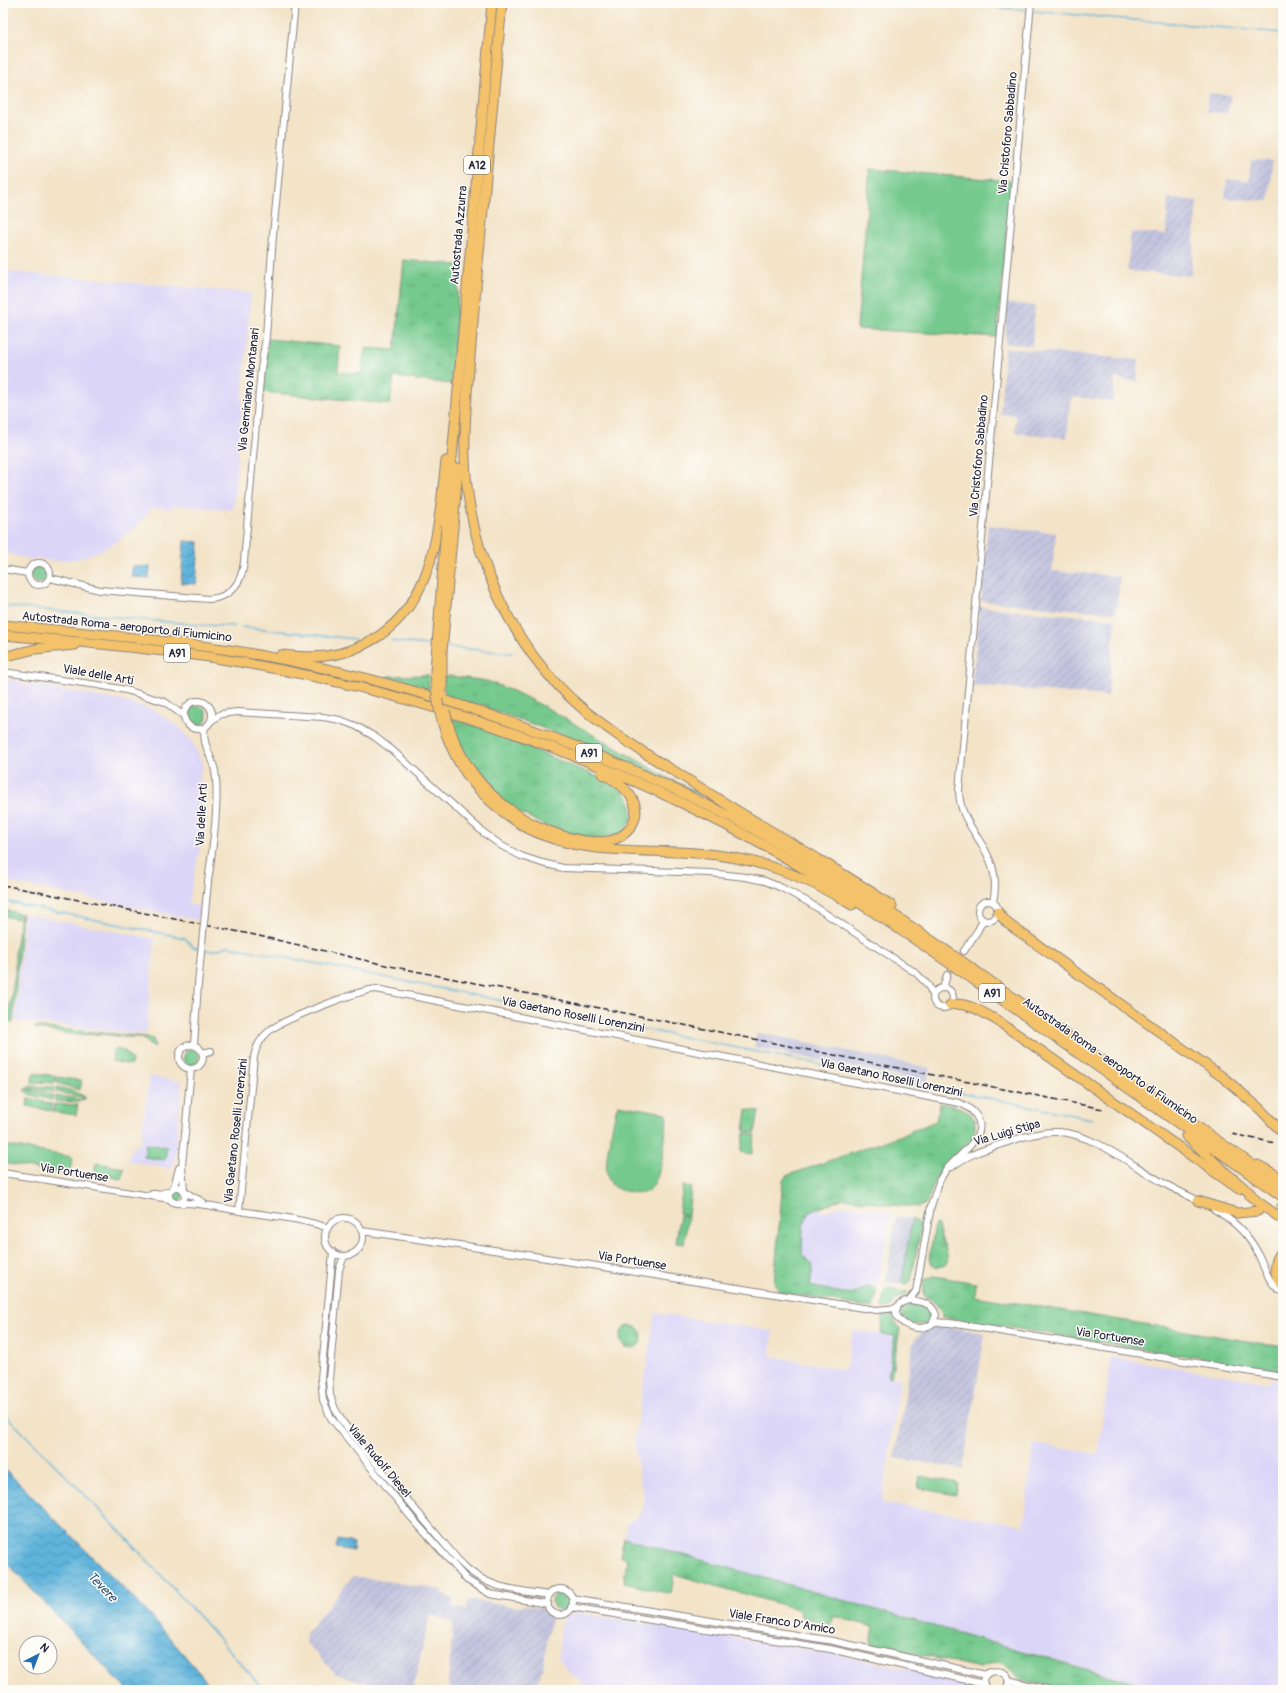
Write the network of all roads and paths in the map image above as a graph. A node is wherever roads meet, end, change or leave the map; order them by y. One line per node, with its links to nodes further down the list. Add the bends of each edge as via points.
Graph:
1 (295, 3): 8 (street, Via Geminiano Montanari, via 241,577 228,593 211,599 100,590)
2 (492, 3): 5 (highway, Autostrada Azzurra / A12)
3 (502, 3): 5 (highway, Autostrada Azzurra / A12)
4 (1031, 4): 22 (street, Via Cristoforo Sabbadino, via 959,790 964,811 992,864 995,887)
5 (468, 326): 12 (highway, via 436,540 426,575 410,606 379,636 341,654 312,657); 21 (highway, bridge, via 463,400 449,526 441,665 442,690 446,715 458,749 474,776 499,802); 26 (highway, via 465,457 467,492 478,544 489,576 510,619 530,651 567,694 611,730 878,896)
6 (3, 569): 7 (street)
7 (27, 573): 8 (street, via 34,585 42,586); 8 (street, via 30,566 40,563 47,567)
8 (50, 578)
9 (3, 625): 12 (highway, Autostrada Roma - aeroporto di Fiumicino / A91, via 168,641)
10 (3, 635): 11 (highway, Autostrada Roma - aeroporto di Fiumicino / A91)
11 (99, 643): 13 (highway, via 35,649); 20 (highway, Autostrada Roma - aeroporto di Fiumicino / A91, via 208,657 337,682 451,712)
12 (226, 650): 26 (highway, Autostrada Roma - aeroporto di Fiumicino / A91, via 326,669 438,699 603,758 693,798 772,840)
13 (3, 656)
14 (3, 672): 15 (street, Viale delle Arti, via 126,690 165,702)
15 (184, 716): 16 (street, via 189,704 203,702 212,712); 18 (street, Viale delle Arti, via 186,724)
16 (211, 721): 17 (street); 30 (street, via 224,713 256,712 323,717 356,726 392,750 493,839 513,853 537,862 570,868 722,874 773,884 808,902 916,973)
17 (205, 727): 18 (street); 19 (street, Via delle Arti)
18 (193, 728): 19 (street, Viale delle Arti)
19 (204, 741): 32 (street, Via delle Arti, bridge, via 212,761 216,785)
20 (582, 760): 21 (highway, via 592,770 612,778 629,793 635,804 636,813 630,828 618,838 598,841 564,836); 24 (highway, Autostrada Roma - aeroporto di Fiumicino / A91, via 667,796 724,824)
21 (530, 826): 24 (highway, via 552,840 581,846 614,850 697,853 758,862 807,880 865,912)
22 (993, 902): 23 (street); 25 (street, via 987,901 979,906 978,912)
23 (998, 912): 25 (street, via 992,920); 37 (highway, via 1007,923 1224,1078 1255,1104)
24 (881, 916): 36 (highway, Autostrada Roma - aeroporto di Fiumicino / A91)
25 (983, 920): 27 (street)
26 (921, 932): 39 (highway, Autostrada Roma - aeroporto di Fiumicino / A91)
27 (964, 951)
28 (947, 975): 29 (street)
29 (943, 988): 30 (street); 31 (street, via 949,990 953,996)
30 (933, 995): 31 (street, via 938,1007)
31 (950, 1005): 50 (highway, via 967,1005 1007,1027)
32 (194, 1045): 34 (street); 35 (street, via 182,1048 179,1055 182,1065)
33 (211, 1051): 34 (street)
34 (202, 1053): 35 (street, via 200,1064)
35 (191, 1069): 38 (street)
36 (1131, 1091): 47 (highway, Autostrada Roma - aeroporto di Fiumicino / A91); 50 (highway, via 1190,1139)
37 (1283, 1133)
38 (183, 1157): 44 (street); 45 (street)
39 (1248, 1162): 41 (highway); 43 (highway, Autostrada Roma - aeroporto di Fiumicino / A91)
40 (3, 1173): 46 (street, Via Portuense)
41 (1283, 1179)
42 (939, 1182): 49 (street, Via Luigi Stipa, via 953,1166 971,1155 1012,1140 1059,1132 1089,1140); 53 (street, Via Gaetano Roselli Lorenzini, via 946,1169 974,1140 979,1131 975,1113 959,1103 376,989 349,996 282,1023 269,1031 259,1042 254,1057); 63 (street, Via Luigi Stipa, via 931,1206 916,1291)
43 (1283, 1186)
44 (172, 1189): 45 (street, via 179,1187); 46 (street, Via Portuense, via 159,1194); 48 (street, via 168,1196)
45 (184, 1191): 51 (street, via 185,1199); 52 (street)
46 (141, 1195): 48 (street, Via Portuense)
47 (1283, 1197)
48 (170, 1199): 51 (street)
49 (1198, 1201): 54 (highway, via 1237,1213); 62 (street, Via Luigi Stipa, via 1228,1218 1243,1232 1255,1248 1271,1281)
50 (1256, 1201): 55 (highway)
51 (179, 1203): 52 (street)
52 (208, 1204): 53 (street)
53 (239, 1211): 56 (street, via 298,1220)
54 (1258, 1211)
55 (1283, 1220)
56 (328, 1228): 57 (street, via 337,1220 349,1219 359,1225); 59 (street, via 327,1243)
57 (362, 1231): 60 (street, via 360,1248 355,1253); 64 (street, Via Portuense, via 876,1310)
58 (1283, 1250): 61 (highway, via 1277,1257 1275,1270 1277,1279)
59 (333, 1252): 60 (street); 69 (street, Viale Rudolf Diesel, via 321,1383 323,1402 331,1418 411,1517 467,1580 490,1594)
60 (344, 1256): 67 (street, Viale Rudolf Diesel, via 339,1270 329,1379 332,1400 339,1416 471,1572 495,1586)
61 (1283, 1286)
62 (1283, 1292)
63 (909, 1300): 64 (street, via 902,1302); 65 (street, via 931,1305 936,1315)
64 (898, 1308): 65 (street, via 897,1317 900,1322 922,1327)
65 (933, 1322): 66 (street, Via Portuense, via 1061,1340)
66 (1283, 1377)
67 (549, 1595): 68 (street, via 555,1590 563,1590); 69 (street)
68 (572, 1598): 70 (street); 71 (street, Viale Franco D'Amico, via 833,1641)
69 (548, 1604): 70 (street, via 552,1611 560,1614 567,1613)
70 (571, 1607): 73 (street, Viale Franco D'Amico, via 830,1649)
71 (986, 1675): 72 (street, Viale Franco D'Amico, via 997,1670 1004,1673); 73 (street)
72 (1008, 1680): 75 (street); 76 (street)
73 (984, 1684): 74 (street)
74 (987, 1690)
75 (1007, 1690)
76 (1050, 1690)

